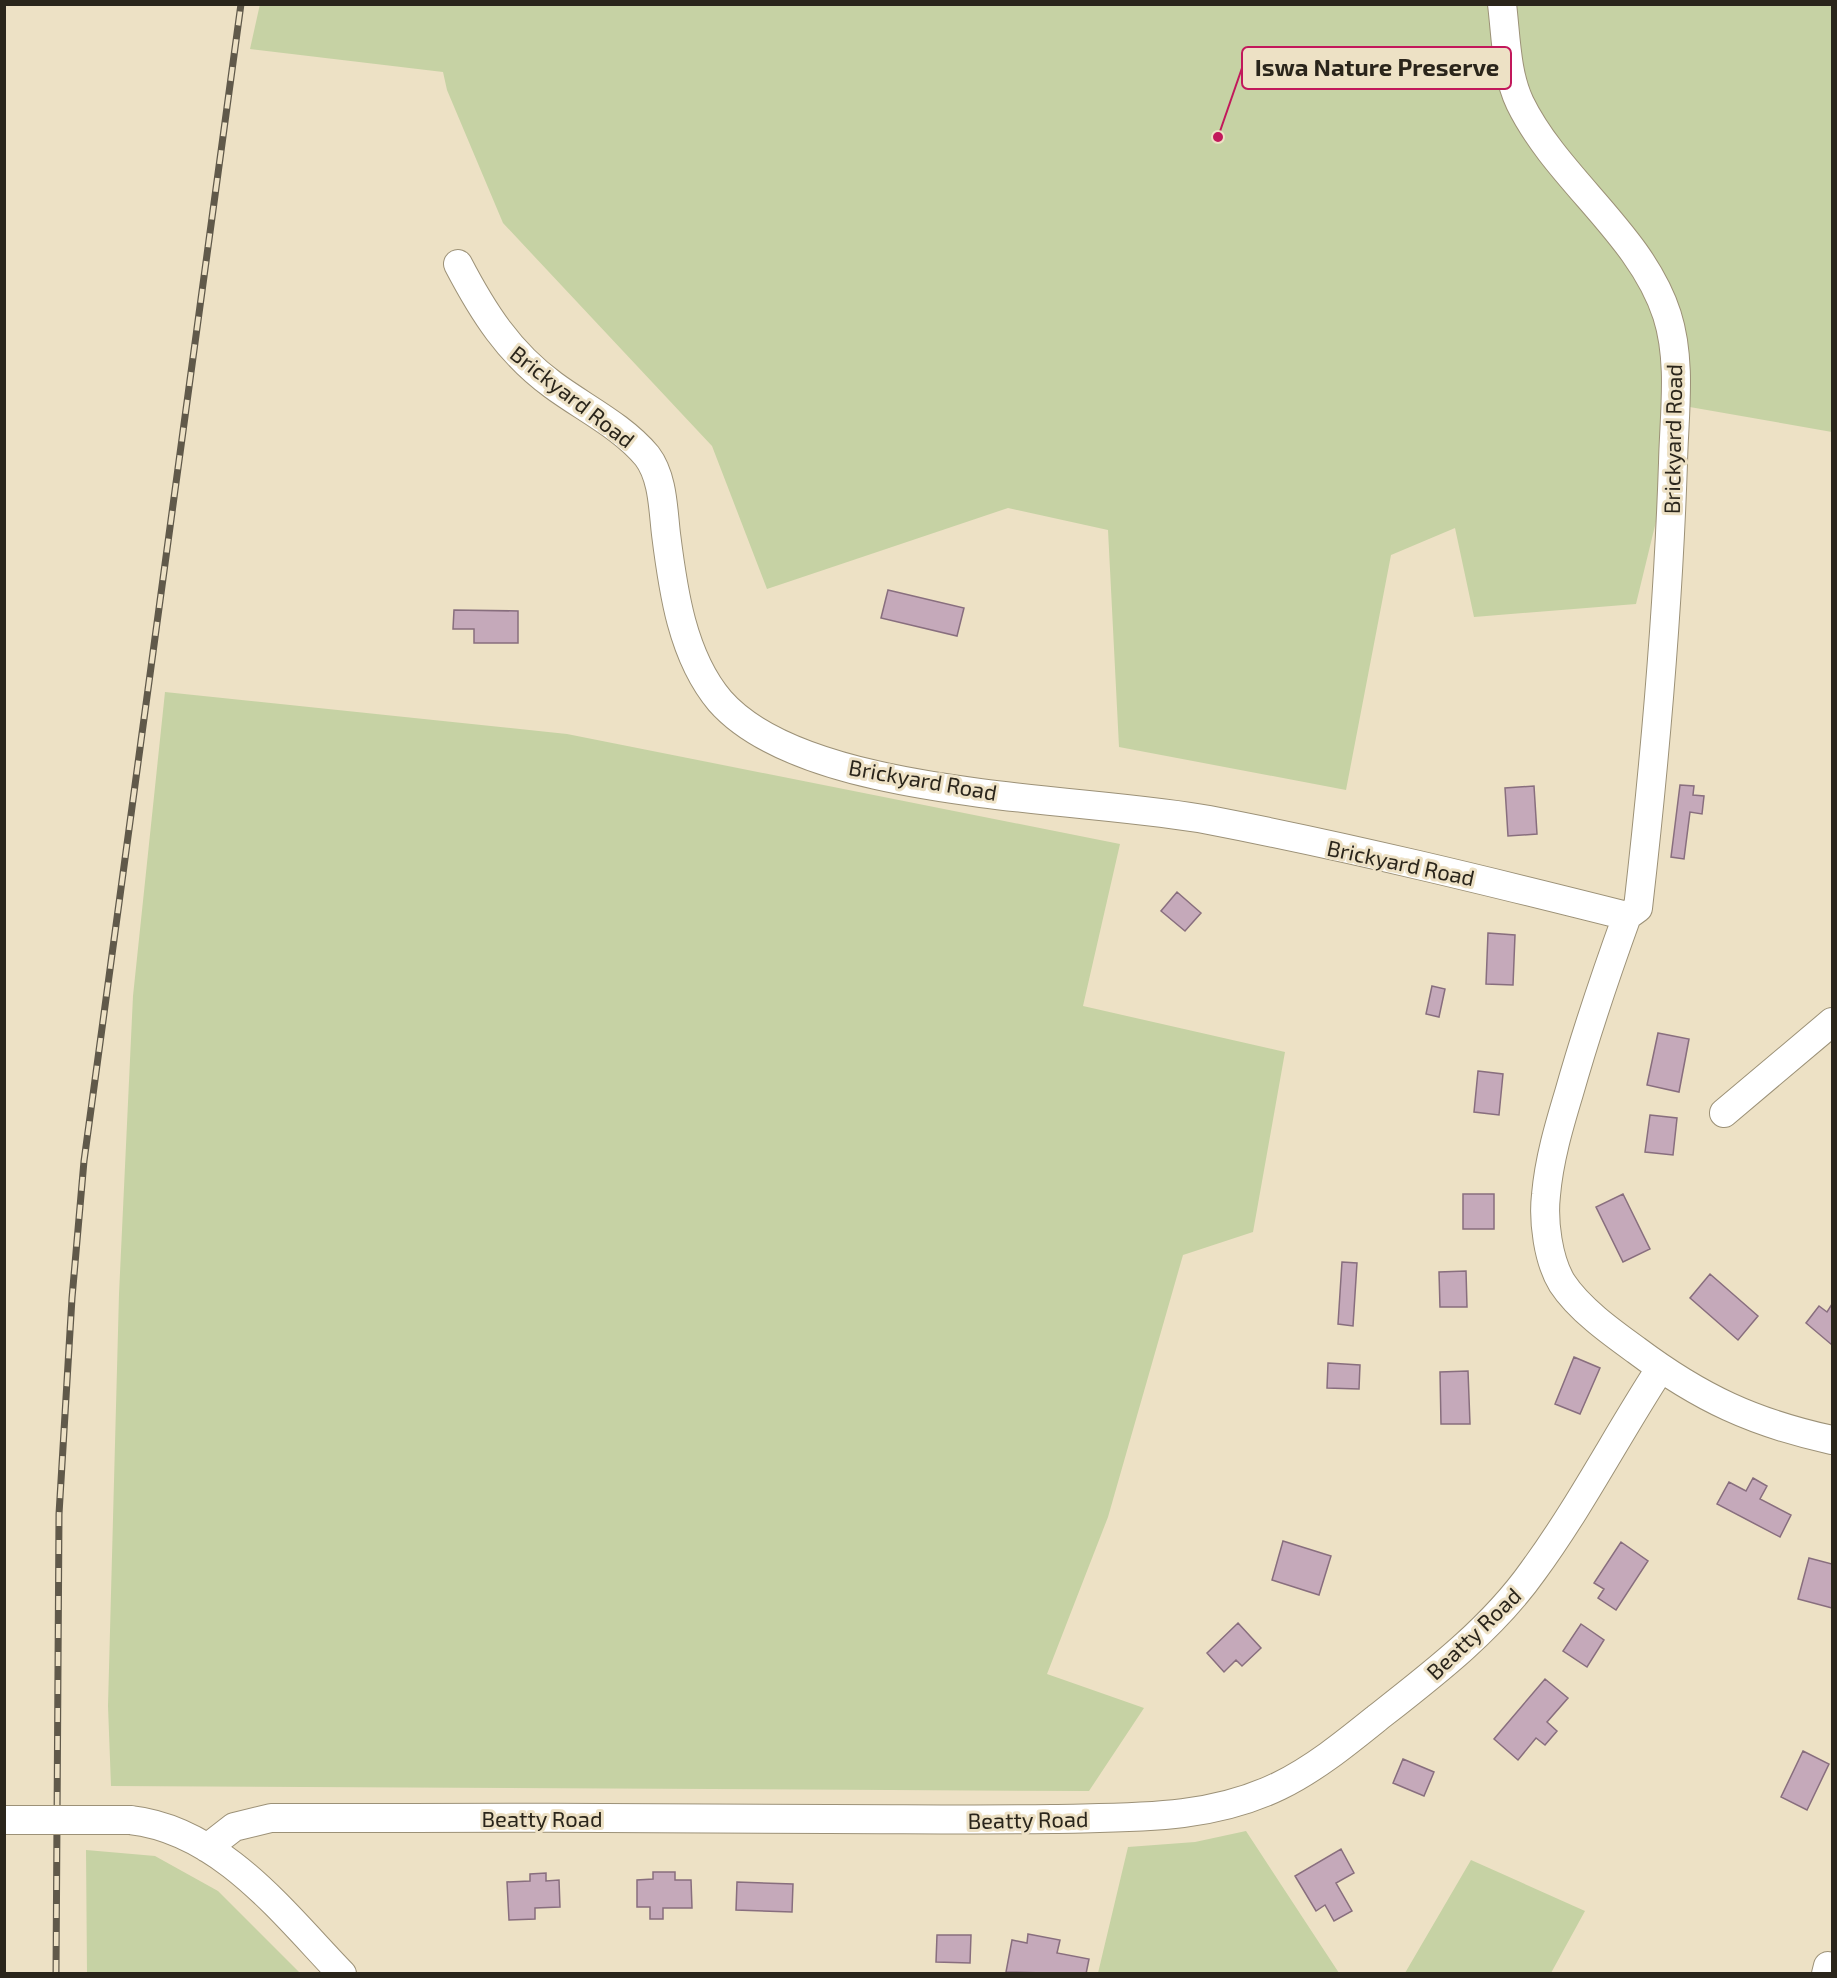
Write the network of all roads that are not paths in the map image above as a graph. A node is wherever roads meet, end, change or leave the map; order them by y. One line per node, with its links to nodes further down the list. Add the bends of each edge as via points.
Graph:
1 (1502, 4): 3 (street, Brickyard Road, via 1520,103 1641,265 1667,314 1673,339 1676,366 1663,657 1638,908)
2 (458, 264): 3 (street, Brickyard Road, via 480,307 519,356 550,383 622,432 648,458 659,482 676,604 702,674 723,704 758,731 788,747 892,778 1203,819 1502,884)
3 (1627, 916): 6 (street, Brickyard Road, via 1554,1145 1545,1209 1549,1243 1563,1284 1584,1307)
4 (1833, 1022): 5 (street)
5 (1724, 1113)
6 (1660, 1369): 7 (street, Brickyard Road, via 1721,1405 1773,1425); 9 (street, Beatty Road, via 1574,1512 1512,1597 1429,1677 1348,1741 1279,1786 1240,1802 1184,1815 1095,1818 271,1818 234,1827)
7 (1833, 1440)
8 (4, 1820): 9 (street, bridge, via 130,1820 170,1830)
9 (207, 1848): 10 (street, via 265,1894)
10 (342, 1974)

